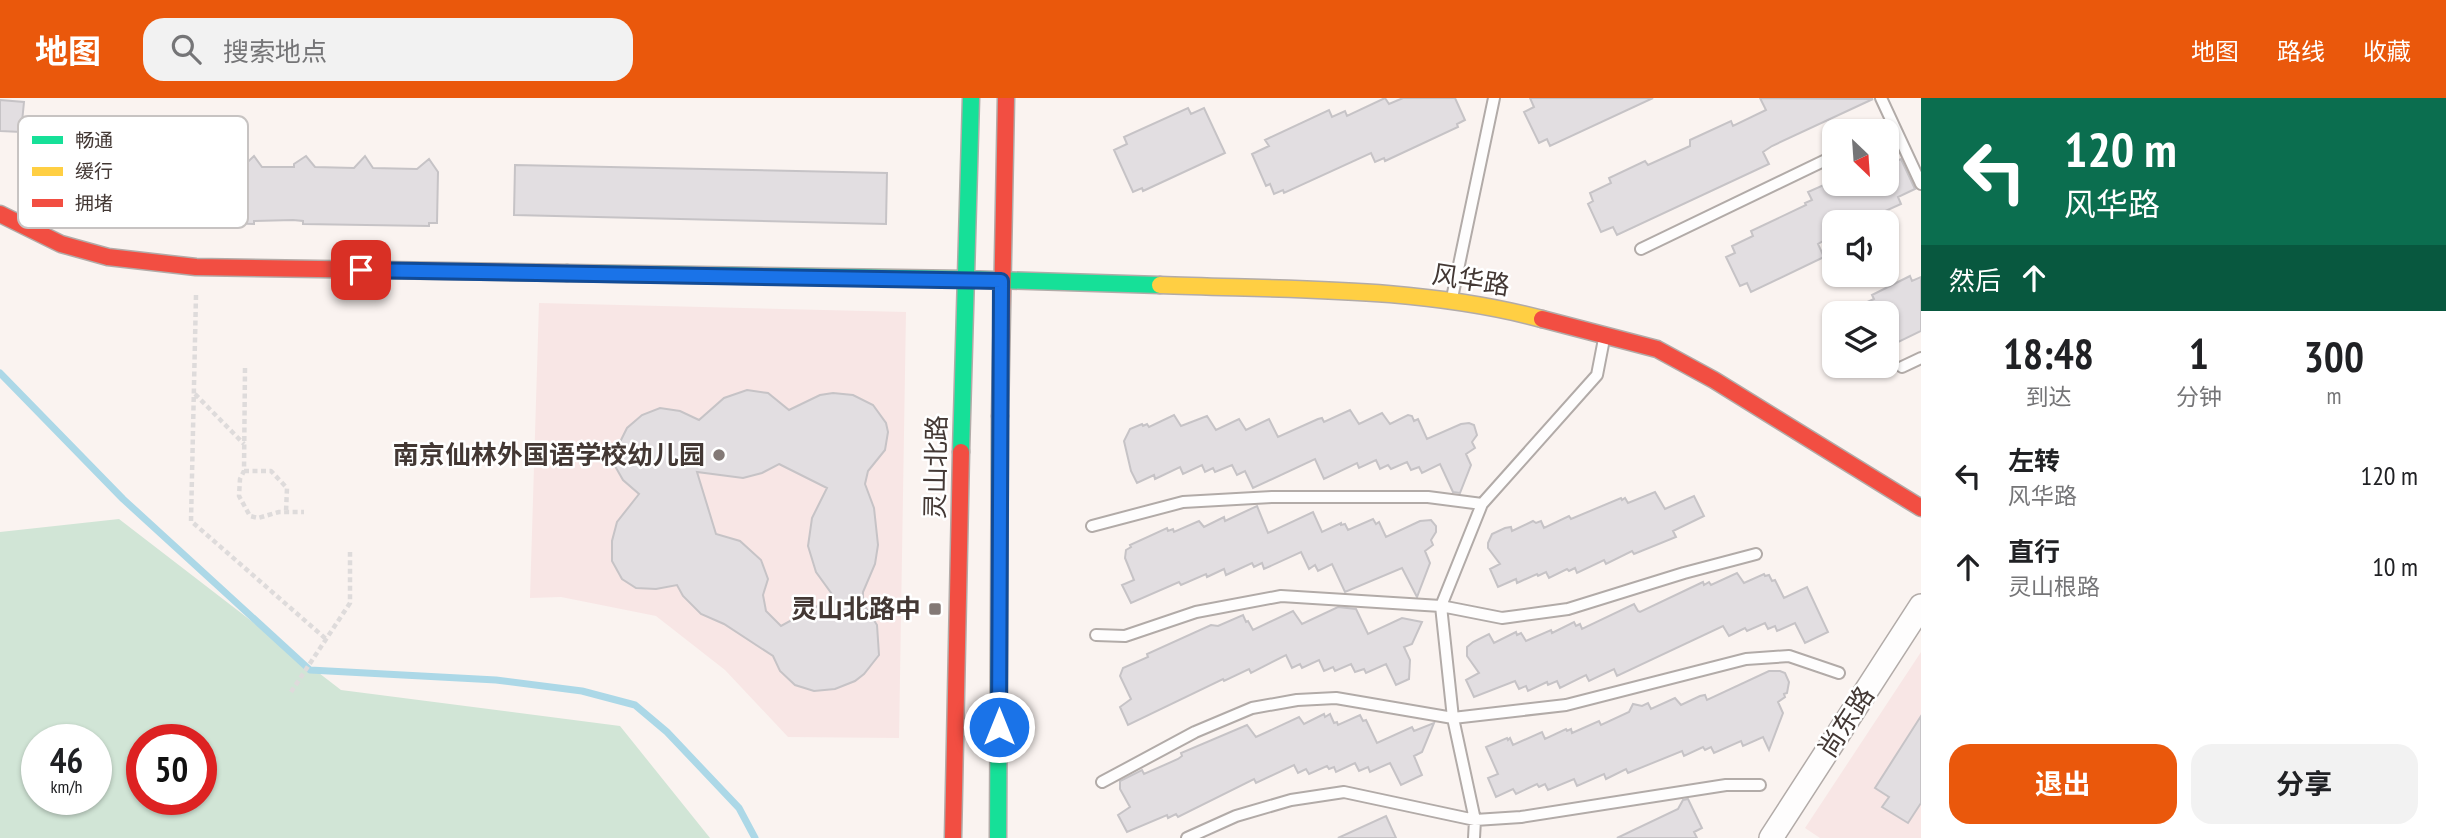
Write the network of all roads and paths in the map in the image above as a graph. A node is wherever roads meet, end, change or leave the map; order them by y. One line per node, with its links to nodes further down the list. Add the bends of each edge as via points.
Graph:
1 (971, 98): 14 (street, 灵山北路)
2 (1006, 98): 15 (street)
3 (1494, 98): 16 (lane)
4 (1881, 98): 5 (lane)
5 (1887, 119)
6 (1899, 145): 8 (lane)
7 (1822, 162): 12 (lane)
8 (1921, 184)
9 (0, 214): 10 (street, 风华路)
10 (18, 223)
11 (28, 228): 13 (street, 风华路, via 61,244 108,257)
12 (1641, 249)
13 (196, 267): 14 (street, 风华路); 21 (path)
14 (964, 279): 15 (street, 风华路); 41 (street, 灵山北路)
15 (1001, 281): 16 (street, 风华路, via 1389,293); 42 (street)
16 (1452, 301): 17 (street, 风华路, via 1499,307)
17 (1605, 334): 24 (lane, via 1597,374); 25 (street, 风华路, via 1657,349 1714,380)
18 (1921, 358): 19 (lane)
19 (1902, 367)
20 (245, 368): 22 (path)
21 (194, 394): 22 (path); 34 (path, via 191,521)
22 (244, 444): 23 (path)
23 (244, 471): 27 (path, via 271,471 287,488); 27 (path, via 239,496 250,516)
24 (1482, 505): 28 (lane, via 1428,497 1272,497 1183,502); 31 (lane)
25 (1921, 508)
26 (304, 512): 27 (path)
27 (286, 513)
28 (1092, 526)
29 (350, 552): 34 (path, via 350,603)
30 (1756, 554): 31 (lane, via 1568,609 1502,618)
31 (1441, 606): 33 (lane, via 1281,596 1196,612 1125,636); 37 (lane)
32 (1921, 606): 45 (street, 尚东路)
33 (1096, 635)
34 (326, 639): 36 (path)
35 (1839, 673): 37 (lane, via 1788,656 1746,659 1566,705)
36 (291, 692)
37 (1453, 718): 38 (lane, via 1336,698 1252,708); 40 (lane)
38 (1102, 782)
39 (1760, 785): 40 (lane, via 1726,785)
40 (1475, 820): 43 (lane, via 1344,792 1290,800 1236,816); 44 (lane)
41 (953, 838)
42 (998, 838)
43 (1187, 838)
44 (1475, 838)
45 (1771, 838)

